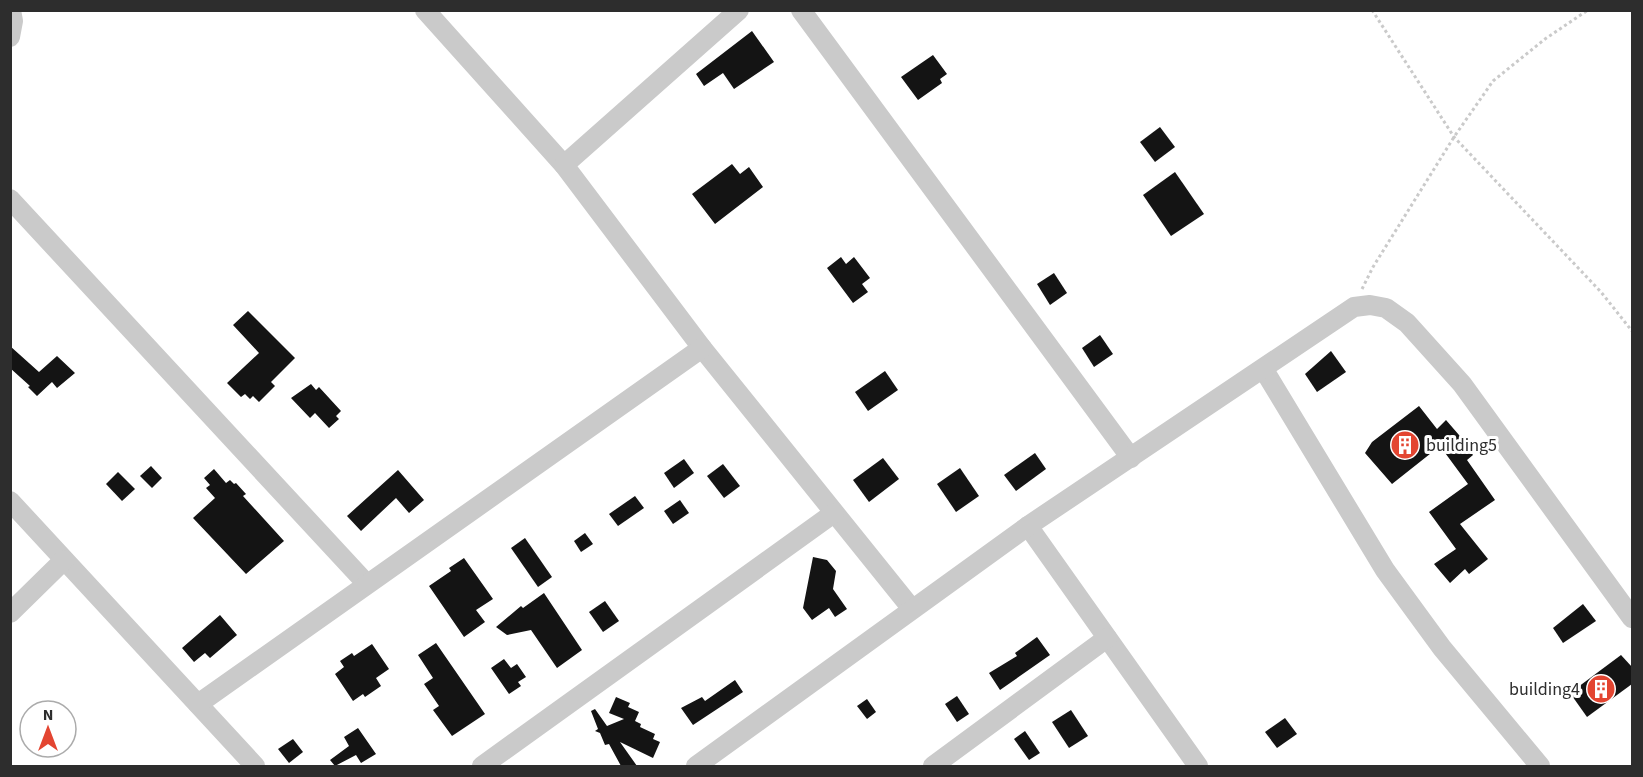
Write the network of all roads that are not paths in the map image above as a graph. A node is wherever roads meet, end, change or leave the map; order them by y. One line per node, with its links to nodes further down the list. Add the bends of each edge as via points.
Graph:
1 (11, 10): 5 (street)
2 (425, 10): 6 (street)
3 (739, 10): 6 (street)
4 (801, 10): 10 (street)
5 (10, 37)
6 (564, 165): 8 (street)
7 (10, 199): 15 (street)
8 (702, 348): 12 (street); 15 (street)
9 (1264, 370): 10 (street); 18 (street, via 1354,307 1386,308 1407,323 1462,384); 26 (street, via 1385,570 1442,648)
10 (1131, 458): 13 (street)
11 (10, 501): 14 (street)
12 (834, 513): 16 (street); 22 (street)
13 (1028, 526): 16 (street); 19 (street)
14 (64, 560): 17 (street); 20 (street)
15 (366, 584): 20 (street)
16 (912, 609): 23 (street)
17 (10, 613)
18 (1632, 618)
19 (1107, 638): 24 (street); 25 (street)
20 (198, 704): 21 (street)
21 (255, 766)
22 (482, 766)
23 (696, 766)
24 (933, 766)
25 (1198, 766)
26 (1540, 766)

